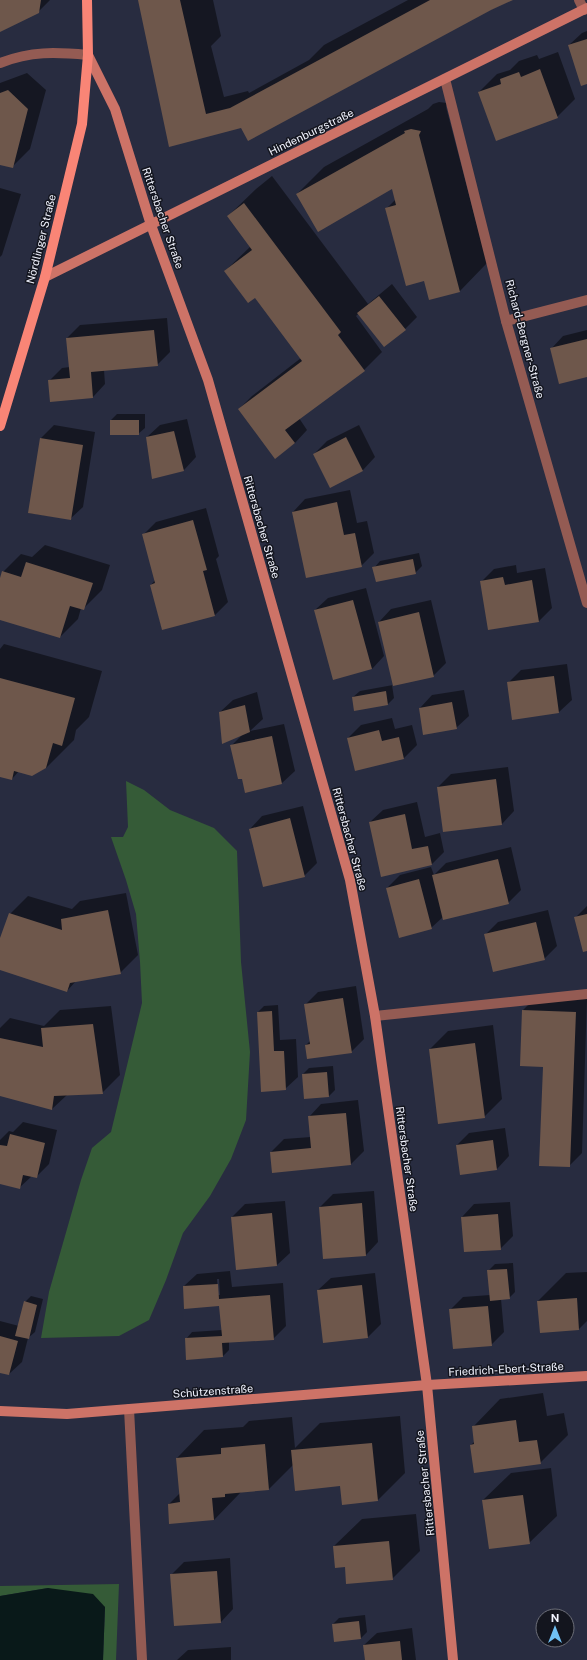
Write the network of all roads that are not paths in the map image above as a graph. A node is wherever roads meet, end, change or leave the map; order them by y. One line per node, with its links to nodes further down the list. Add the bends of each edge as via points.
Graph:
1 (87, 0): 4 (main road, Nördlinger Straße)
2 (579, 0): 3 (street)
3 (585, 9): 6 (main road, Hindenburgstraße)
4 (88, 55): 5 (street, via 52,52 16,57); 7 (main road, Rittersbacher Straße, via 115,109); 8 (main road, Nördlinger Straße, via 82,124)
5 (0, 63)
6 (445, 79): 7 (main road, Hindenburgstraße); 10 (street, Richard-Bergner-Straße)
7 (151, 225): 8 (main road, Hindenburgstraße); 14 (main road, Rittersbacher Straße, via 208,380 350,880)
8 (45, 277): 11 (main road, Nördlinger Straße)
9 (587, 300): 10 (street)
10 (506, 321): 12 (street, Richard-Bergner-Straße)
11 (0, 426)
12 (587, 604)
13 (587, 994): 14 (street)
14 (375, 1016): 16 (main road, Rittersbacher Straße)
15 (587, 1376): 16 (main road, Friedrich-Ebert-Straße)
16 (427, 1385): 17 (main road, Schützenstraße); 20 (main road, Rittersbacher Straße)
17 (129, 1409): 18 (main road, Schützenstraße, via 67,1414); 19 (street)
18 (0, 1411)
19 (142, 1660)
20 (453, 1660)

